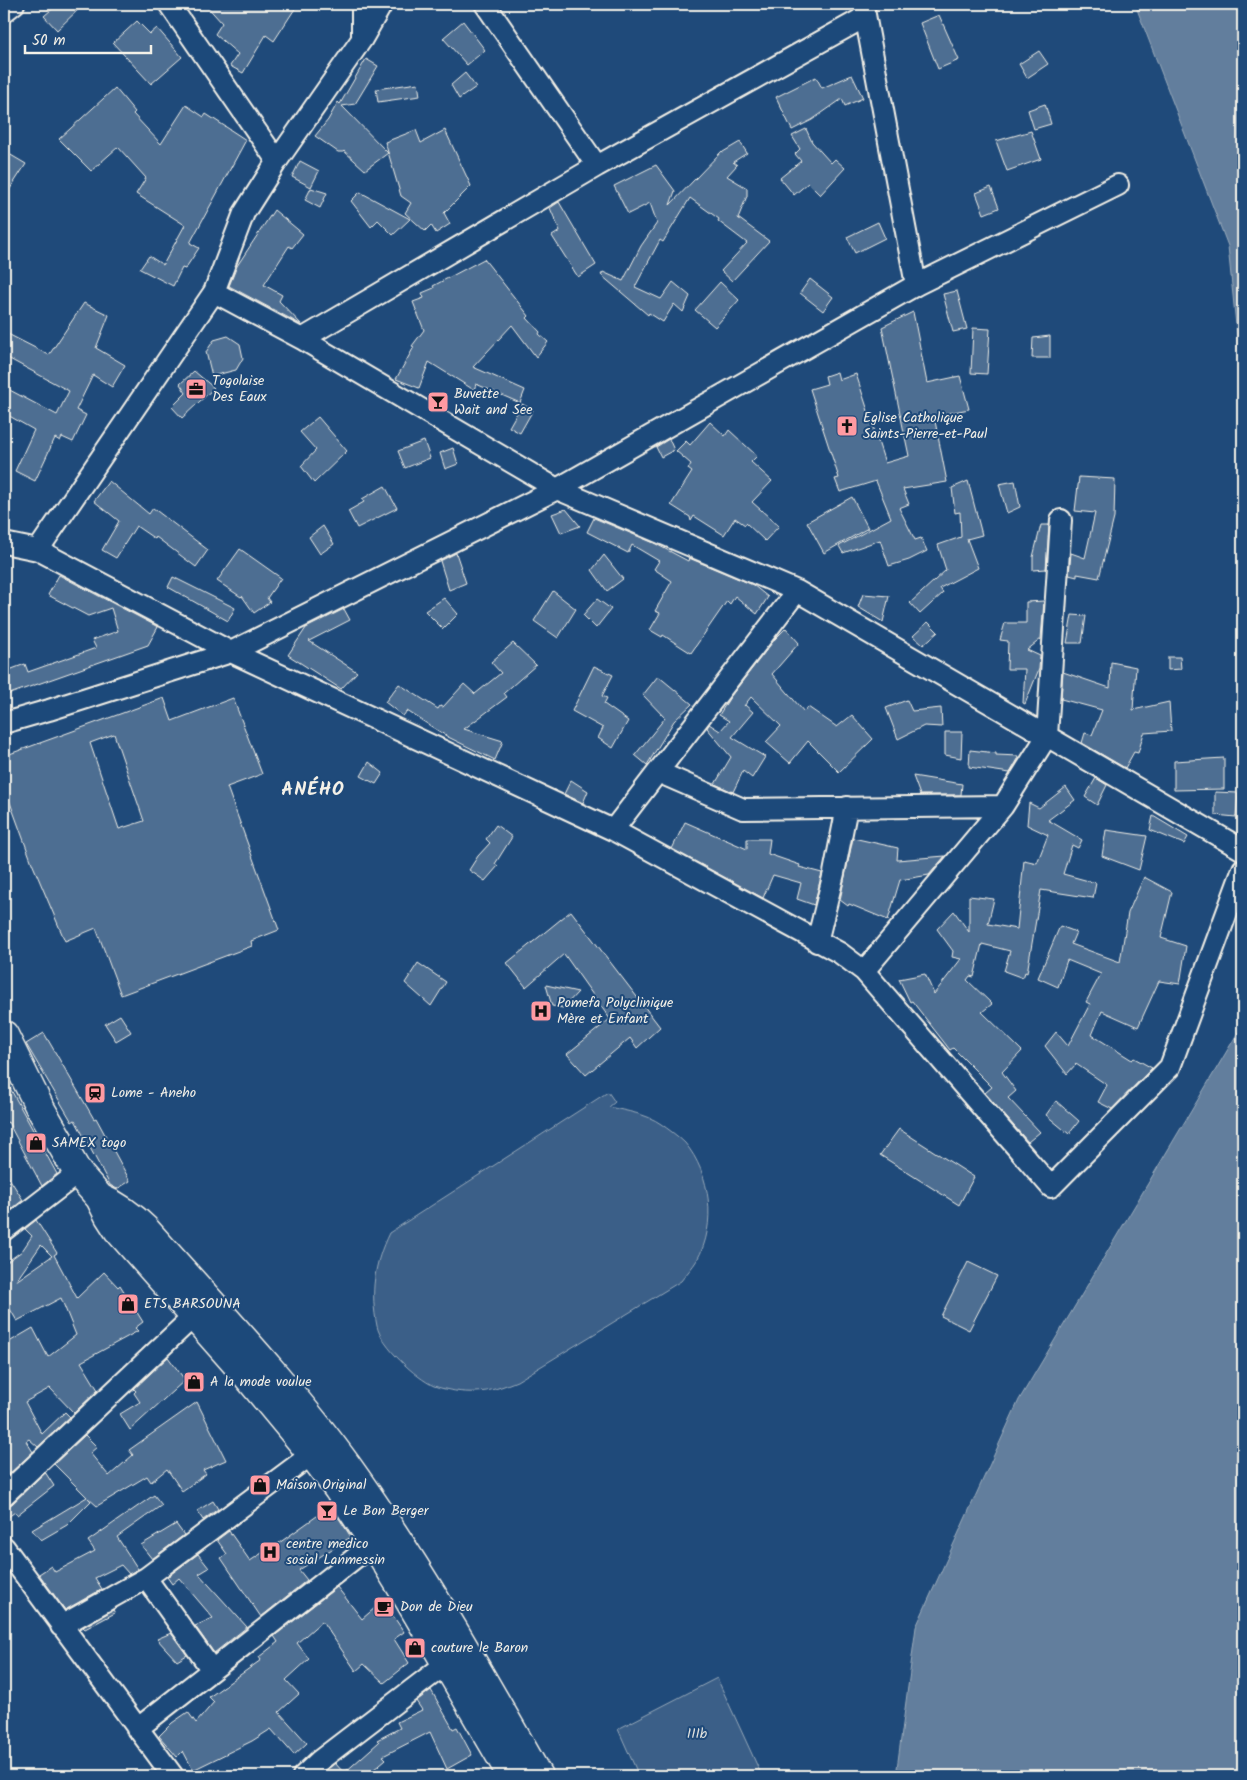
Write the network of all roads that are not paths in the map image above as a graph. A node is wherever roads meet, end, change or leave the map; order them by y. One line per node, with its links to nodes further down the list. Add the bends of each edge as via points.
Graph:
1 (14, 4): 7 (street)
2 (169, 4): 9 (street)
3 (362, 4): 8 (street)
4 (382, 4): 8 (street)
5 (485, 4): 10 (street)
6 (864, 10): 10 (street); 12 (street)
7 (4, 12)
8 (362, 39): 9 (street)
9 (277, 161): 13 (street, via 244,213)
10 (597, 166): 14 (street)
11 (1118, 185): 12 (street)
12 (916, 285): 15 (street)
13 (214, 292): 14 (street); 18 (street)
14 (302, 339): 15 (street)
15 (558, 489): 19 (street); 20 (street)
16 (1061, 520): 22 (street)
17 (4, 543): 18 (street)
18 (38, 550): 20 (street)
19 (797, 590): 22 (street); 23 (street)
20 (231, 652): 21 (street); 26 (street)
21 (4, 723)
22 (1046, 736): 24 (street); 27 (street)
23 (658, 772): 25 (street, via 743,809); 26 (street)
24 (1003, 806): 25 (street); 30 (street)
25 (847, 807): 29 (street)
26 (613, 830): 29 (street)
27 (1243, 850)
28 (1243, 869): 30 (street, via 1170,1067 1051,1187)
29 (817, 942): 30 (street, via 840,953)
30 (864, 971)
31 (4, 1035): 32 (highway, via 39,1106)
32 (78, 1173): 33 (highway); 34 (street)
33 (100, 1198): 35 (highway, via 118,1230); 48 (highway, via 134,1217 267,1367 348,1466 416,1568)
34 (4, 1230)
35 (194, 1316): 36 (highway); 37 (street)
36 (312, 1454): 38 (highway); 40 (street)
37 (4, 1495)
38 (374, 1543): 42 (highway); 43 (street)
39 (4, 1548): 41 (street)
40 (146, 1578): 41 (street); 43 (street)
41 (62, 1626): 44 (street)
42 (447, 1663): 46 (street); 47 (highway)
43 (212, 1670): 44 (street)
44 (137, 1729): 45 (street)
45 (173, 1776)
46 (302, 1776)
47 (512, 1776)
48 (538, 1776)

